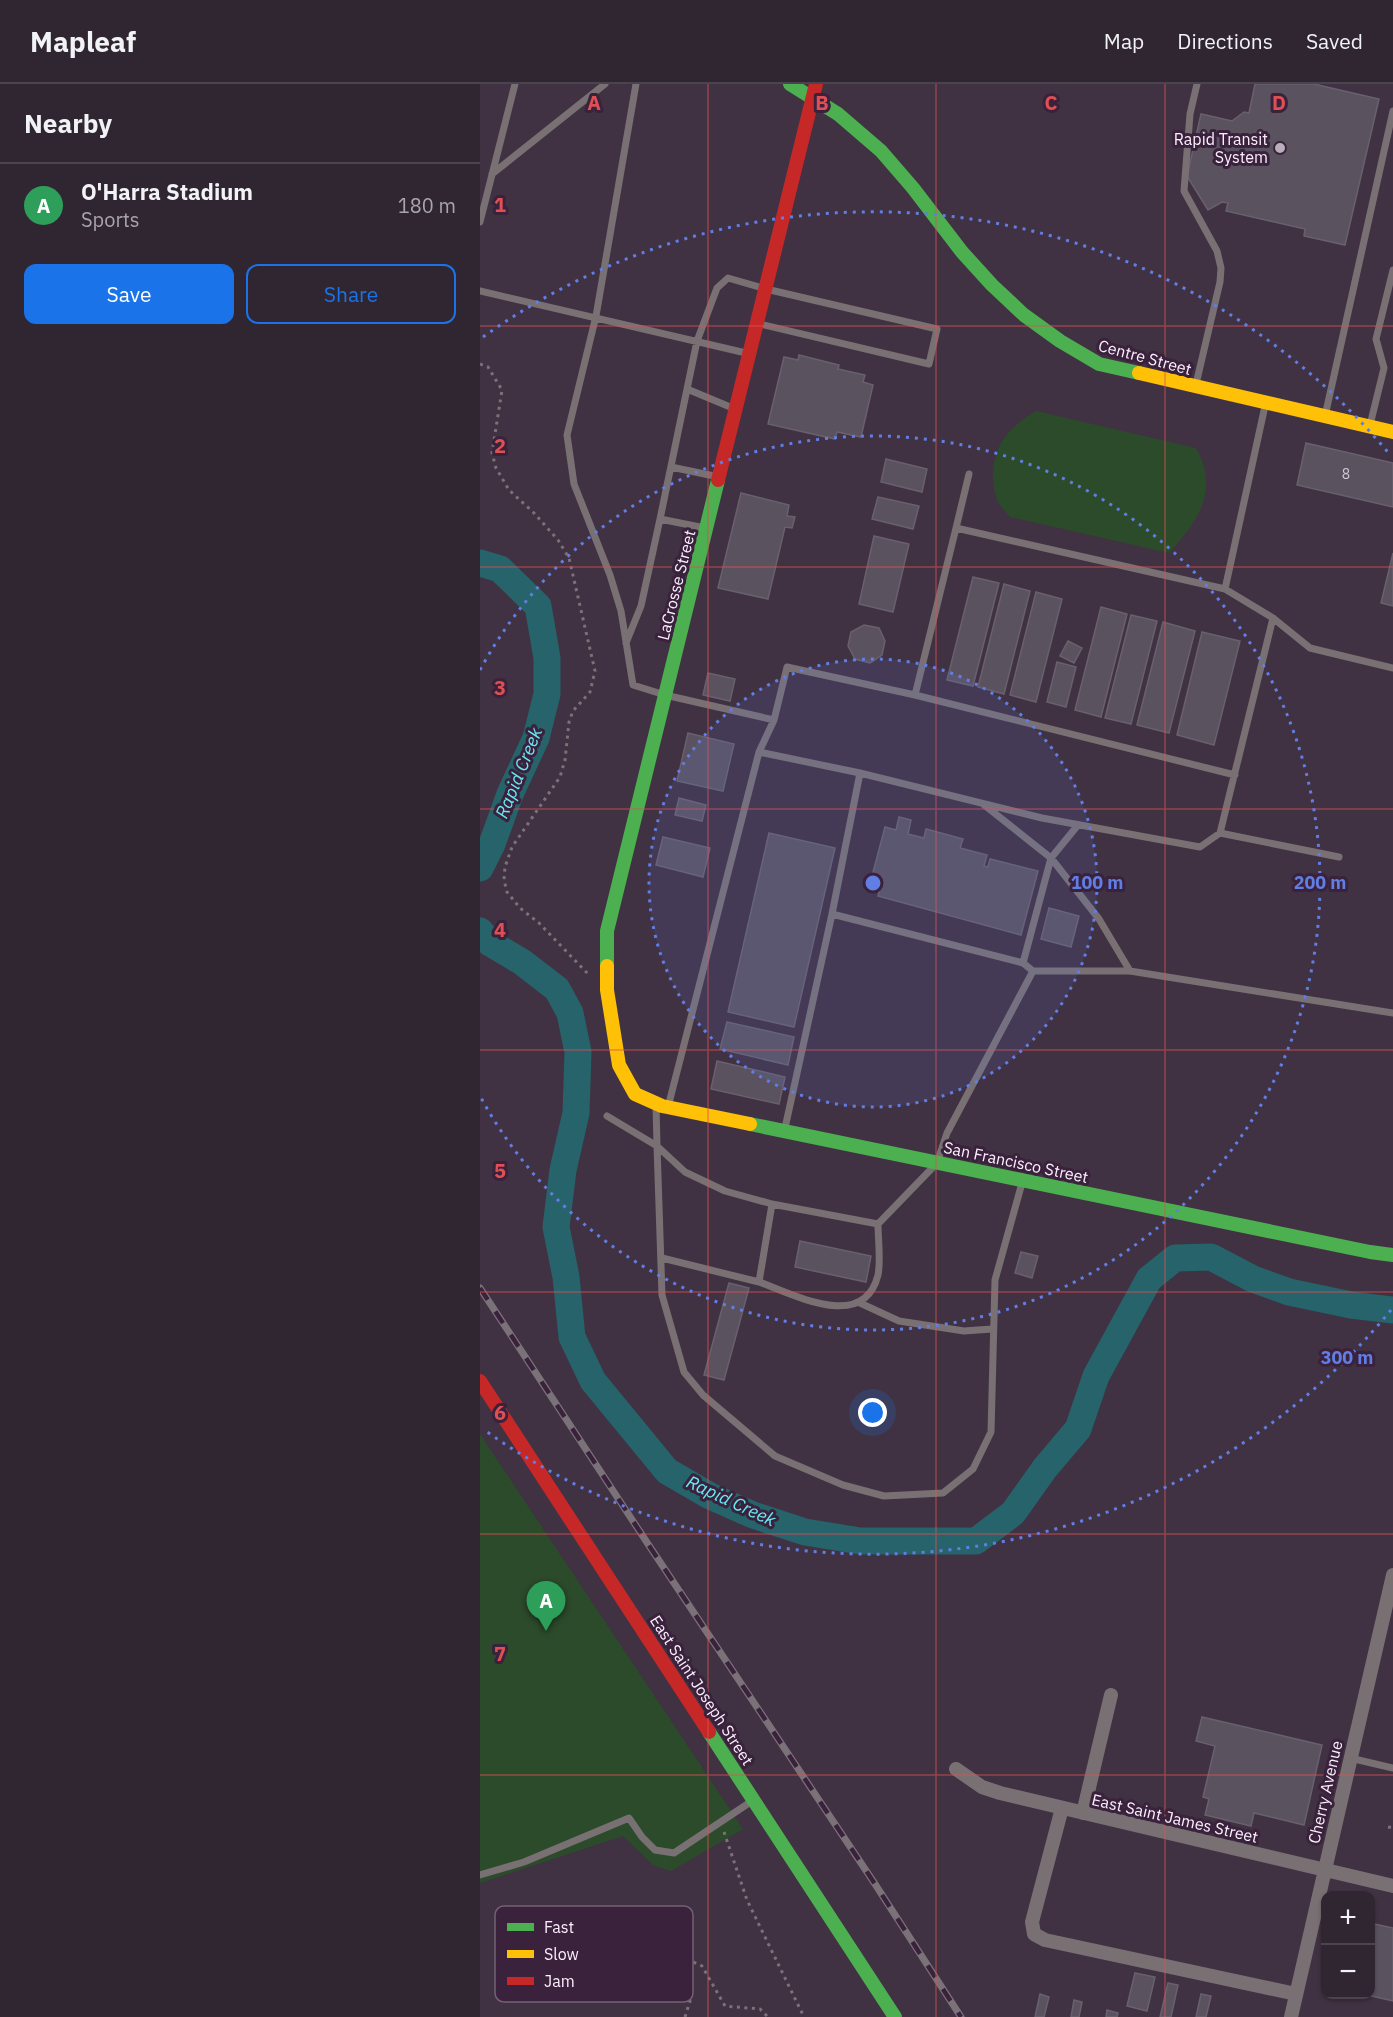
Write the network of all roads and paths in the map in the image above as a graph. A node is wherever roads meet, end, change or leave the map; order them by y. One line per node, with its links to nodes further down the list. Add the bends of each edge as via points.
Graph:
1 (515, 84): 8 (lane)
2 (604, 84): 8 (lane)
3 (636, 84): 13 (lane)
4 (790, 84): 6 (street, Centre Street)
5 (1197, 84): 20 (lane, via 1190,114 1184,191 1217,252 1221,268)
6 (815, 90): 11 (street, LaCrosse Street); 20 (street, Centre Street, via 881,150 961,251 1013,308 1042,331 1098,364)
7 (1393, 111): 24 (lane)
8 (492, 174): 9 (lane)
9 (480, 222)
10 (1393, 270): 18 (lane, via 1376,339)
11 (766, 289): 14 (street, LaCrosse Street); 14 (lane, via 937,328 928,364); 15 (lane, via 728,278 717,288)
12 (480, 291): 13 (lane)
13 (596, 316): 15 (lane); 35 (lane, via 567,435 574,484 610,574)
14 (757, 324): 16 (street, LaCrosse Street)
15 (697, 341): 16 (lane); 21 (lane)
16 (750, 353): 23 (street, LaCrosse Street)
17 (480, 364): 52 (path, via 488,367 502,390 492,453 496,468 569,558 595,671 591,692 573,711 569,722 560,777 512,847 504,880 507,892 520,908 597,985)
18 (1384, 368): 19 (lane); 25 (lane)
19 (1393, 370)
20 (1196, 387): 22 (street, Centre Street)
21 (687, 389): 23 (lane); 27 (lane)
22 (1266, 403): 24 (street, Centre Street); 33 (lane)
23 (736, 409): 29 (street, LaCrosse Street)
24 (1324, 417): 25 (street, Centre Street)
25 (1369, 427): 26 (street, Centre Street)
26 (1393, 432)
27 (671, 467): 29 (lane); 30 (lane)
28 (969, 474): 31 (lane)
29 (719, 477): 32 (street, LaCrosse Street)
30 (660, 519): 32 (lane); 35 (lane, via 640,606)
31 (956, 528): 33 (lane); 38 (lane)
32 (706, 529): 37 (street, LaCrosse Street)
33 (1226, 589): 34 (lane)
34 (1273, 618): 36 (lane, via 1310,648); 42 (lane)
35 (627, 643): 37 (lane, via 633,685)
36 (1393, 668)
37 (665, 695): 39 (lane); 52 (street, LaCrosse Street, via 607,931)
38 (915, 695): 39 (lane, via 787,667); 42 (lane)
39 (774, 720): 40 (lane)
40 (759, 752): 41 (lane); 55 (lane)
41 (860, 773): 43 (lane); 48 (lane)
42 (1234, 774): 45 (lane)
43 (981, 803): 44 (lane); 47 (lane)
44 (1078, 825): 45 (lane, via 1200,847); 47 (lane)
45 (1220, 833): 46 (lane)
46 (1339, 857)
47 (1051, 858): 49 (lane); 51 (lane, via 1099,919)
48 (832, 914): 49 (lane); 57 (lane)
49 (1023, 963): 50 (lane)
50 (1033, 971): 51 (lane); 59 (lane, via 946,1133)
51 (1130, 971): 53 (lane)
52 (607, 990): 54 (street, LaCrosse Street, via 619,1065)
53 (1393, 1013)
54 (635, 1094): 55 (street, San Francisco Street)
55 (662, 1105): 57 (street, San Francisco Street); 58 (lane)
56 (607, 1116): 58 (lane)
57 (784, 1131): 59 (street, San Francisco Street)
58 (657, 1146): 61 (lane, via 685,1172 725,1191); 64 (lane)
59 (937, 1162): 60 (street, San Francisco Street); 62 (lane)
60 (1023, 1180): 63 (street, San Francisco Street); 67 (lane, via 995,1280)
61 (772, 1204): 62 (lane); 65 (lane)
62 (878, 1224): 66 (lane, via 879,1274 872,1291)
63 (1393, 1255)
64 (662, 1258): 65 (lane); 67 (lane, via 662,1294 684,1372 703,1395 775,1456 843,1485 884,1496 943,1493 973,1469 991,1432)
65 (759, 1282): 66 (lane, via 810,1301 845,1307)
66 (860, 1303): 67 (lane, via 899,1321 964,1331)
67 (992, 1329)
68 (480, 1381): 74 (street, East Saint Joseph Street, via 488,1399)
69 (1393, 1575): 71 (street, Cherry Avenue)
70 (1110, 1695): 76 (street)
71 (1350, 1758): 72 (lane); 80 (street, Cherry Avenue)
72 (1393, 1768)
73 (956, 1769): 75 (street, East Saint James Street, via 991,1790)
74 (754, 1800): 77 (lane); 89 (street, East Saint Joseph Street)
75 (1062, 1808): 76 (street, East Saint James Street); 84 (street, via 1032,1922 1034,1934 1045,1940)
76 (1083, 1812): 80 (street, East Saint James Street)
77 (719, 1823): 81 (lane, via 674,1853 655,1850 629,1818 524,1862); 88 (path, via 747,1900)
78 (1388, 1827): 79 (path)
79 (1393, 1828)
80 (1324, 1870): 82 (street, East Saint James Street); 84 (street, Cherry Avenue)
81 (480, 1875)
82 (1393, 1886)
83 (693, 1962): 87 (path, via 702,1966 726,2006 760,2009)
84 (1296, 1994): 90 (street, Cherry Avenue)
85 (690, 2002): 86 (path)
86 (685, 2017)
87 (768, 2017)
88 (804, 2017)
89 (895, 2017)
90 (1291, 2017)

